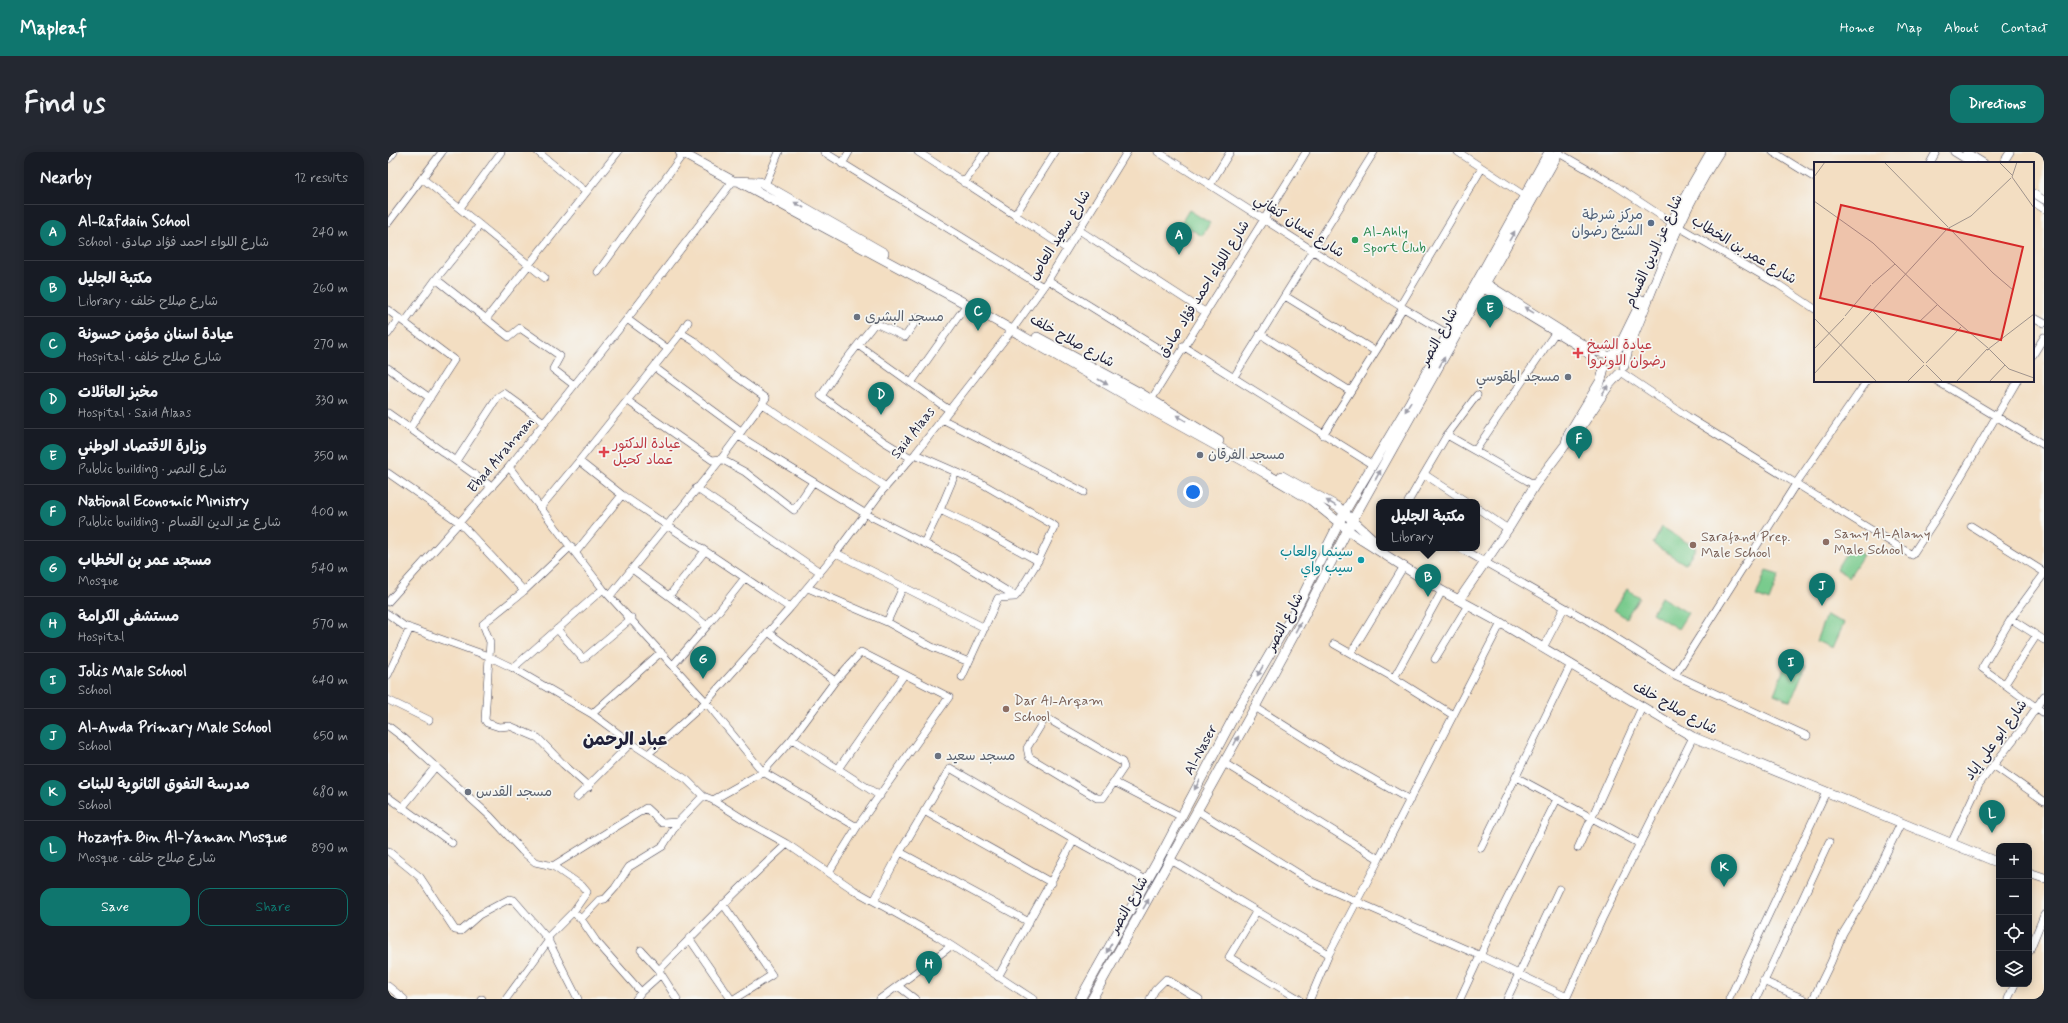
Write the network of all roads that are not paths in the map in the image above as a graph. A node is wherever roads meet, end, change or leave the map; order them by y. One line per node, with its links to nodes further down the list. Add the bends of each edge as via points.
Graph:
1 (393, 152): 28 (main road)
2 (442, 152): 36 (street)
3 (501, 152): 46 (street)
4 (538, 152): 41 (street)
5 (618, 152): 41 (street)
6 (779, 152): 39 (street)
7 (824, 152): 33 (street)
8 (849, 152): 33 (street)
9 (918, 152): 38 (street)
10 (985, 152): 38 (street)
11 (1056, 152): 48 (street)
12 (1127, 152): 53 (street, شارع سعيد العاص)
13 (1158, 152): 40 (street, شارع غسان كنفاني)
14 (1230, 152): 40 (street)
15 (1306, 152): 49 (street, شارع اللواء احمد فؤاد صادق)
16 (1374, 152): 55 (street)
17 (1458, 152): 34 (street)
18 (1549, 152): 43 (main road, شارع النصر)
19 (1558, 152): 52 (street, شارع عمر بن الخطاب); 61 (main road, شارع النصر, one-way to 19)
20 (1711, 152): 52 (main road, شارع عز الدين القسام)
21 (1719, 152): 52 (main road, شارع عز الدين القسام)
22 (1773, 152): 35 (street)
23 (1936, 152): 29 (street)
24 (1954, 152): 30 (street)
25 (1966, 152): 31 (street)
26 (2010, 152): 32 (street)
27 (681, 153): 37 (main road, شارع صلاح خلف); 57 (street)
28 (388, 158)
29 (1931, 162)
30 (1970, 162)
31 (1982, 162)
32 (2004, 162)
33 (842, 164): 62 (street)
34 (1482, 168): 43 (street); 65 (street)
35 (1814, 177)
36 (422, 178): 46 (street); 50 (street)
37 (736, 181): 39 (main road, شارع صلاح خلف, via 760,182); 64 (main road, شارع صلاح خلف); 72 (street, Ebad Alrahman)
38 (964, 183): 48 (street)
39 (765, 185): 76 (main road, شارع صلاح خلف, one-way to 39)
40 (1210, 185): 49 (street, شارع غسان كنفاني)
41 (586, 192): 56 (street)
42 (2034, 194): 44 (street)
43 (1525, 196): 81 (main road, شارع النصر)
44 (2044, 200)
45 (2034, 203): 47 (street)
46 (460, 208): 51 (street)
47 (2044, 209)
48 (1015, 215): 54 (street)
49 (1264, 219): 55 (street, شارع غسان كنفاني); 68 (street, شارع اللواء احمد فؤاد صادق)
50 (388, 223)
51 (480, 224): 56 (street); 59 (street)
52 (1675, 224): 66 (street, شارع عمر بن الخطاب, via 1778,284); 88 (main road, شارع عز الدين القسام, via 1641,302); 93 (main road, شارع عز الدين القسام)
53 (1079, 230): 54 (street, شارع سعيد العاص); 68 (street)
54 (1067, 249): 60 (street, شارع سعيد العاص)
55 (1313, 250): 63 (street); 65 (street, شارع غسان كنفاني)
56 (529, 265): 58 (street); 71 (street)
57 (598, 272)
58 (545, 278)
59 (436, 279): 71 (street); 73 (street)
60 (1048, 280): 62 (street, شارع سعيد العاص); 89 (street)
61 (1483, 285): 78 (street); 88 (street, one-way to 61, via 1596,352); 145 (main road, شارع النصر, one-way to 61)
62 (1043, 287): 76 (street, شارع سعيد العاص)
63 (1285, 296): 80 (street); 86 (street)
64 (967, 304): 76 (main road, شارع صلاح خلف); 98 (street)
65 (1401, 307): 81 (street, شارع غسان كنفاني); 86 (street)
66 (1814, 308)
67 (388, 310): 73 (street)
68 (1205, 312): 84 (street, شارع اللواء احمد فؤاد صادق)
69 (2034, 317): 75 (street)
70 (918, 318): 83 (street, via 905,338 875,323)
71 (486, 319): 99 (street, via 509,337 520,328 560,356 553,369)
72 (627, 319): 85 (street); 99 (street, Ebad Alrahman)
73 (402, 320): 79 (street); 102 (street, via 454,360)
74 (688, 322): 77 (street)
75 (2044, 323)
76 (1013, 328): 103 (main road, شارع صلاح خلف); 106 (street, Said Alaas); 143 (main road, شارع صلاح خلف, one-way to 143, via 1312,500)
77 (681, 333): 85 (street); 105 (street, via 766,398)
78 (1555, 333): 92 (street, via 1579,347); 117 (street)
79 (388, 334)
80 (1260, 334): 94 (street); 100 (street)
81 (1448, 334): 122 (main road, شارع النصر, one-way to 122)
82 (2044, 336): 87 (street)
83 (858, 346): 98 (street); 118 (street, via 821,396 883,441)
84 (1183, 346): 89 (street, شارع اللواء احمد فؤاد صادق); 94 (street)
85 (668, 349): 90 (street)
86 (1375, 351): 100 (street)
87 (2034, 353)
88 (1612, 356): 92 (main road, via 1605,362); 93 (main road, via 1619,358)
89 (1175, 359): 103 (street, شارع اللواء احمد فؤاد صادق)
90 (654, 367): 104 (street); 112 (street)
91 (388, 368): 102 (street)
92 (1604, 368): 93 (main road, via 1609,375); 115 (main road, شارع عز الدين القسام, via 1601,380 1568,435)
93 (1621, 371): 115 (main road, شارع عز الدين القسام, one-way to 93, via 1575,436 1609,384); 128 (street, via 1688,417)
94 (1234, 377): 113 (street)
95 (1867, 382): 128 (street)
96 (1939, 382): 108 (street)
97 (2016, 382): 108 (street)
98 (911, 383): 106 (street)
99 (574, 385): 110 (street, Ebad Alrahman)
100 (1350, 391): 113 (street)
101 (1477, 395): 114 (street)
102 (430, 398): 111 (street)
103 (1151, 400): 140 (main road, شارع صلاح خلف, one-way to 103, via 1309,490)
104 (628, 401): 119 (street, via 712,460); 121 (street)
105 (762, 404): 112 (street); 130 (street)
106 (949, 410): 109 (street, Said Alaas)
107 (388, 413): 111 (street)
108 (1997, 416): 116 (street); 128 (street, via 1912,555)
109 (942, 419): 118 (street, Said Alaas); 133 (street)
110 (545, 423): 120 (street, via 504,393 498,397); 123 (street, Ebad Alrahman)
111 (410, 428): 120 (street)
112 (739, 433): 119 (street); 127 (street)
113 (1323, 434): 122 (street)
114 (1447, 435): 117 (street); 126 (street)
115 (1566, 444): 129 (main road, شارع عز الدين القسام)
116 (2044, 445)
117 (1475, 451): 129 (street)
118 (913, 456): 124 (street); 130 (street, Said Alaas)
119 (721, 459): 127 (street, via 745,472 794,510); 132 (street)
120 (456, 461): 131 (street)
121 (580, 461): 134 (street); 137 (street)
122 (1372, 465): 140 (main road, شارع النصر)
123 (509, 467): 131 (street, Ebad Alrahman); 137 (street)
124 (956, 472): 138 (street); 156 (street, via 981,483 1055,526)
125 (388, 473): 142 (street)
126 (1424, 474): 135 (street); 136 (street)
127 (813, 482): 141 (street)
128 (1797, 482): 200 (street)
129 (1535, 485): 147 (main road, شارع عز الدين القسام)
130 (886, 486): 141 (street, Said Alaas)
131 (492, 487): 142 (street, Ebad Alrahman)
132 (696, 488): 144 (street); 160 (street)
133 (1084, 492)
134 (622, 495): 144 (street); 154 (street)
135 (1410, 499)
136 (1462, 499)
137 (540, 508): 149 (street)
138 (940, 510): 148 (street); 156 (street)
139 (1480, 510): 147 (street)
140 (1344, 513): 143 (main road, Al-Naser); 145 (main road, شارع صلاح خلف)
141 (866, 514): 148 (street); 155 (street, Said Alaas)
142 (460, 523): 166 (street); 172 (street, Ebad Alrahman)
143 (1339, 523): 145 (main road, شارع صلاح خلف); 241 (main road, Al-Naser, one-way to 241, via 1296,609)
144 (666, 524): 151 (street); 159 (street)
145 (1350, 525): 150 (main road, شارع صلاح خلف); 208 (main road, شارع النصر, one-way to 145)
146 (1972, 526): 161 (street)
147 (1508, 529): 157 (main road, شارع عز الدين القسام)
148 (924, 543): 170 (street)
149 (571, 546): 154 (street); 166 (street)
150 (1376, 547)
151 (705, 551): 162 (street); 169 (street)
152 (1381, 551): 158 (main road, شارع صلاح خلف)
153 (1466, 551): 157 (street)
154 (576, 552): 165 (street)
155 (836, 552): 160 (street, Said Alaas); 163 (street)
156 (1038, 561): 170 (street)
157 (1486, 562): 171 (main road, شارع عز الدين القسام); 175 (street)
158 (1404, 566): 167 (main road, شارع صلاح خلف); 191 (street)
159 (632, 569): 168 (street); 169 (street)
160 (820, 572): 164 (street, Said Alaas)
161 (2044, 573): 178 (street)
162 (744, 579): 174 (street); 181 (street)
163 (903, 587): 179 (street); 183 (street)
164 (808, 588): 174 (street, Said Alaas); 179 (street)
165 (603, 589): 168 (street); 184 (street)
166 (524, 591): 192 (street, via 483,624 490,642)
167 (1442, 591): 171 (main road, شارع صلاح خلف); 202 (street)
168 (610, 596): 177 (street)
169 (669, 596): 181 (street)
170 (1015, 596): 183 (street, via 998,598)
171 (1459, 600): 173 (main road, شارع صلاح خلف)
172 (388, 602)
173 (1468, 605): 180 (main road, شارع صلاح خلف); 193 (street)
174 (790, 608): 185 (street, Said Alaas)
175 (1564, 608): 189 (street); 200 (street, via 1588,620)
176 (388, 614): 182 (street)
177 (632, 618): 184 (street, via 583,659); 190 (street)
178 (2011, 619): 186 (street); 204 (street, via 1982,668)
179 (886, 622): 194 (street, via 932,647)
180 (1501, 623): 189 (main road, شارع صلاح خلف); 213 (street)
181 (707, 626): 196 (street)
182 (410, 628): 192 (street); 198 (street)
183 (985, 628): 194 (street)
184 (557, 629): 197 (street)
185 (768, 632): 203 (street); 207 (street, Said Alaas)
186 (2036, 636): 187 (street); 204 (street)
187 (2044, 640)
188 (1334, 644): 191 (street)
189 (1543, 648): 195 (main road, شارع صلاح خلف)
190 (661, 652): 196 (street); 212 (street)
191 (1351, 653): 202 (street)
192 (488, 656): 197 (street); 228 (street, via 487,723 499,727 510,726 538,738 562,764)
193 (1435, 659)
194 (969, 662): 201 (street)
195 (1571, 664): 209 (main road, شارع صلاح خلف); 226 (street)
196 (672, 665): 207 (street)
197 (513, 668): 212 (street)
198 (388, 675)
199 (904, 675): 203 (street, via 861,652); 224 (street); 231 (street, via 949,697)
200 (1675, 675): 216 (street)
201 (962, 677)
202 (1394, 678): 213 (street)
203 (835, 681): 218 (street)
204 (2005, 684): 210 (street)
205 (2044, 696): 210 (street, شارع ابو على إياد)
206 (388, 700): 214 (street)
207 (706, 702): 220 (street, Said Alaas); 225 (street)
208 (1255, 707): 221 (main road, شارع النصر, one-way to 208); 236 (street, via 1339,760)
209 (1642, 707): 217 (main road, شارع صلاح خلف); 242 (street)
210 (2036, 708): 211 (street); 222 (street, شارع ابو على إياد)
211 (2044, 713)
212 (592, 714): 219 (street)
213 (1453, 715): 236 (street)
214 (429, 720)
215 (388, 726): 223 (street)
216 (1807, 736)
217 (1693, 737): 229 (main road, شارع صلاح خلف); 250 (street)
218 (792, 739): 224 (street); 225 (street)
219 (631, 743): 220 (street); 228 (street)
220 (648, 754): 230 (street, via 687,780)
221 (1224, 764): 240 (main road, شارع النصر); 256 (street)
222 (1993, 765): 237 (street); 251 (street, شارع ابو على إياد, via 1979,784)
223 (436, 766): 238 (street); 259 (street, via 490,816 522,851 535,862)
224 (838, 769): 231 (street)
225 (763, 772): 235 (street); 245 (street)
226 (1516, 777): 234 (street); 252 (street)
227 (1114, 782): 227 (street, via 1124,766 1122,762 1050,720 1044,720 1027,748 1029,757 1097,798 1103,798); 241 (street)
228 (589, 787): 232 (street)
229 (1826, 792): 244 (main road, شارع صلاح خلف); 308 (street)
230 (703, 796): 235 (street); 243 (street)
231 (880, 796): 245 (street)
232 (577, 797)
233 (388, 798): 238 (street)
234 (1557, 798): 242 (street); 280 (street)
235 (713, 800): 249 (street)
236 (1410, 800): 256 (street)
237 (2044, 801)
238 (402, 808): 248 (street)
239 (924, 811): 246 (street, via 950,768); 255 (street); 264 (street)
240 (1198, 811): 257 (main road, شارع النصر); 267 (street, via 1312,882)
241 (1180, 816): 263 (main road, Al-Naser)
242 (1592, 817): 250 (street); 253 (street)
243 (678, 822): 259 (street, via 662,823 646,808); 272 (street, via 662,846 628,868 605,899 599,900)
244 (1901, 823): 251 (main road, شارع صلاح خلف); 311 (street, via 1865,897 1843,933)
245 (857, 827): 260 (street)
246 (1074, 840): 263 (street); 264 (street)
247 (1829, 842): 284 (street)
248 (452, 843)
249 (787, 844): 260 (street); 268 (street)
250 (1640, 844): 289 (street)
251 (1951, 844): 258 (main road, شارع صلاح خلف)
252 (1481, 848)
253 (1578, 848)
254 (388, 851): 275 (street, via 420,877 455,930 461,931 479,915 509,899 514,900)
255 (900, 852): 266 (street); 273 (street)
256 (1378, 859): 267 (street)
257 (1171, 860): 270 (street); 301 (main road, شارع النصر, one-way to 257)
258 (1996, 862)
259 (553, 866): 269 (street, via 582,886 586,892)
260 (829, 872): 266 (street)
261 (2032, 874): 262 (main road)
262 (2044, 878)
263 (1146, 880): 300 (main road, Al-Naser, one-way to 300)
264 (1052, 883): 273 (street)
265 (1559, 889): 282 (street)
266 (874, 901): 276 (street)
267 (1356, 901): 279 (street); 280 (street)
268 (723, 904): 274 (street); 296 (street, via 772,975)
269 (573, 912): 272 (street); 275 (street)
270 (1256, 912): 279 (street); 304 (street, via 1229,957)
271 (2044, 915): 278 (street)
272 (581, 919): 288 (street, via 596,941)
273 (1029, 922): 283 (street)
274 (689, 938): 281 (street); 295 (street)
275 (548, 939): 291 (street); 292 (street)
276 (951, 946): 283 (street); 286 (street)
277 (641, 950): 281 (street)
278 (2029, 951)
279 (1329, 954): 305 (street)
280 (1481, 956): 282 (street); 306 (street)
281 (660, 972): 288 (street); 294 (street)
282 (1518, 975): 289 (street); 307 (street)
283 (998, 977): 299 (street)
284 (1763, 981): 309 (street); 310 (street)
285 (388, 986): 290 (street)
286 (898, 986): 297 (street); 298 (street)
287 (2014, 987): 312 (street)
288 (640, 992): 293 (street)
289 (1566, 998)
290 (404, 999)
291 (506, 999)
292 (578, 999)
293 (636, 999)
294 (677, 999)
295 (731, 999)
296 (734, 999)
297 (880, 999)
298 (915, 999)
299 (1033, 999)
300 (1080, 999)
301 (1092, 999)
302 (1150, 999): 303 (street, via 1166,979)
303 (1199, 999)
304 (1299, 999)
305 (1311, 999)
306 (1460, 999)
307 (1507, 999)
308 (1729, 999)
309 (1756, 999)
310 (1804, 999)
311 (1813, 999)
312 (2008, 999)

